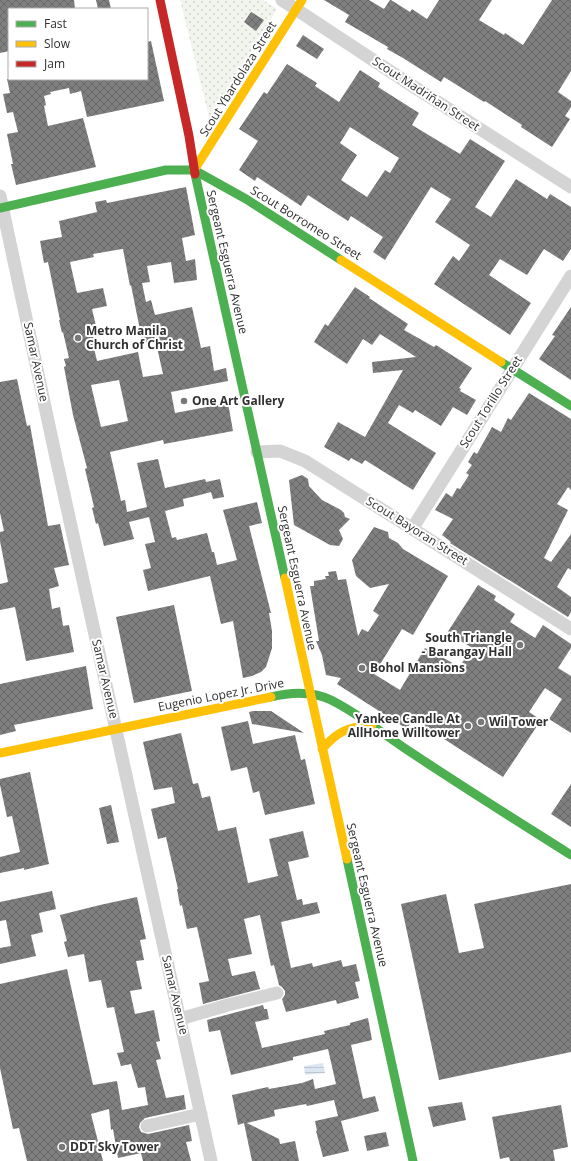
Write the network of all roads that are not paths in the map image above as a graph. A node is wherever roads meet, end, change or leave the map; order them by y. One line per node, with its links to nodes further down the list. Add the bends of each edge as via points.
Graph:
1 (160, 0): 4 (street, Sergeant Esguerra Avenue)
2 (282, 0): 3 (street, Scout Madriñan Street)
3 (299, 4): 4 (street, Scout Ybardolaza Street); 5 (street, Scout Madriñan Street, via 411,85)
4 (194, 170): 6 (street, Scout Borromeo Street, via 166,170); 8 (street, Scout Borromeo Street, via 271,214); 10 (street, Sergeant Esguerra Avenue)
5 (571, 187)
6 (1, 204): 15 (street, Samar Avenue)
7 (571, 276): 8 (street, Scout Torillo Street)
8 (512, 368): 9 (street, Scout Borromeo Street); 11 (street, Scout Torillo Street)
9 (571, 406)
10 (257, 452): 11 (street, Scout Bayoran Street, via 280,451 305,461); 13 (street, Sergeant Esguerra Avenue)
11 (412, 529): 12 (street, Scout Bayoran Street)
12 (571, 629)
13 (310, 694): 14 (street, Eugenio Lopez Jr. Drive, via 330,700); 15 (street, Eugenio Lopez Jr. Drive, via 288,693); 16 (street, Sergeant Esguerra Avenue)
14 (372, 725): 16 (street, via 339,731); 18 (street, Eugenio Lopez Jr. Drive, via 413,754)
15 (116, 729): 17 (street, Eugenio Lopez Jr. Drive); 20 (street, Samar Avenue)
16 (322, 749): 24 (street, Sergeant Esguerra Avenue)
17 (0, 753)
18 (571, 854)
19 (278, 994): 20 (street)
20 (180, 1019): 21 (street, Samar Avenue)
21 (201, 1114): 22 (street); 23 (street, Samar Avenue)
22 (147, 1126)
23 (211, 1161)
24 (413, 1161)

